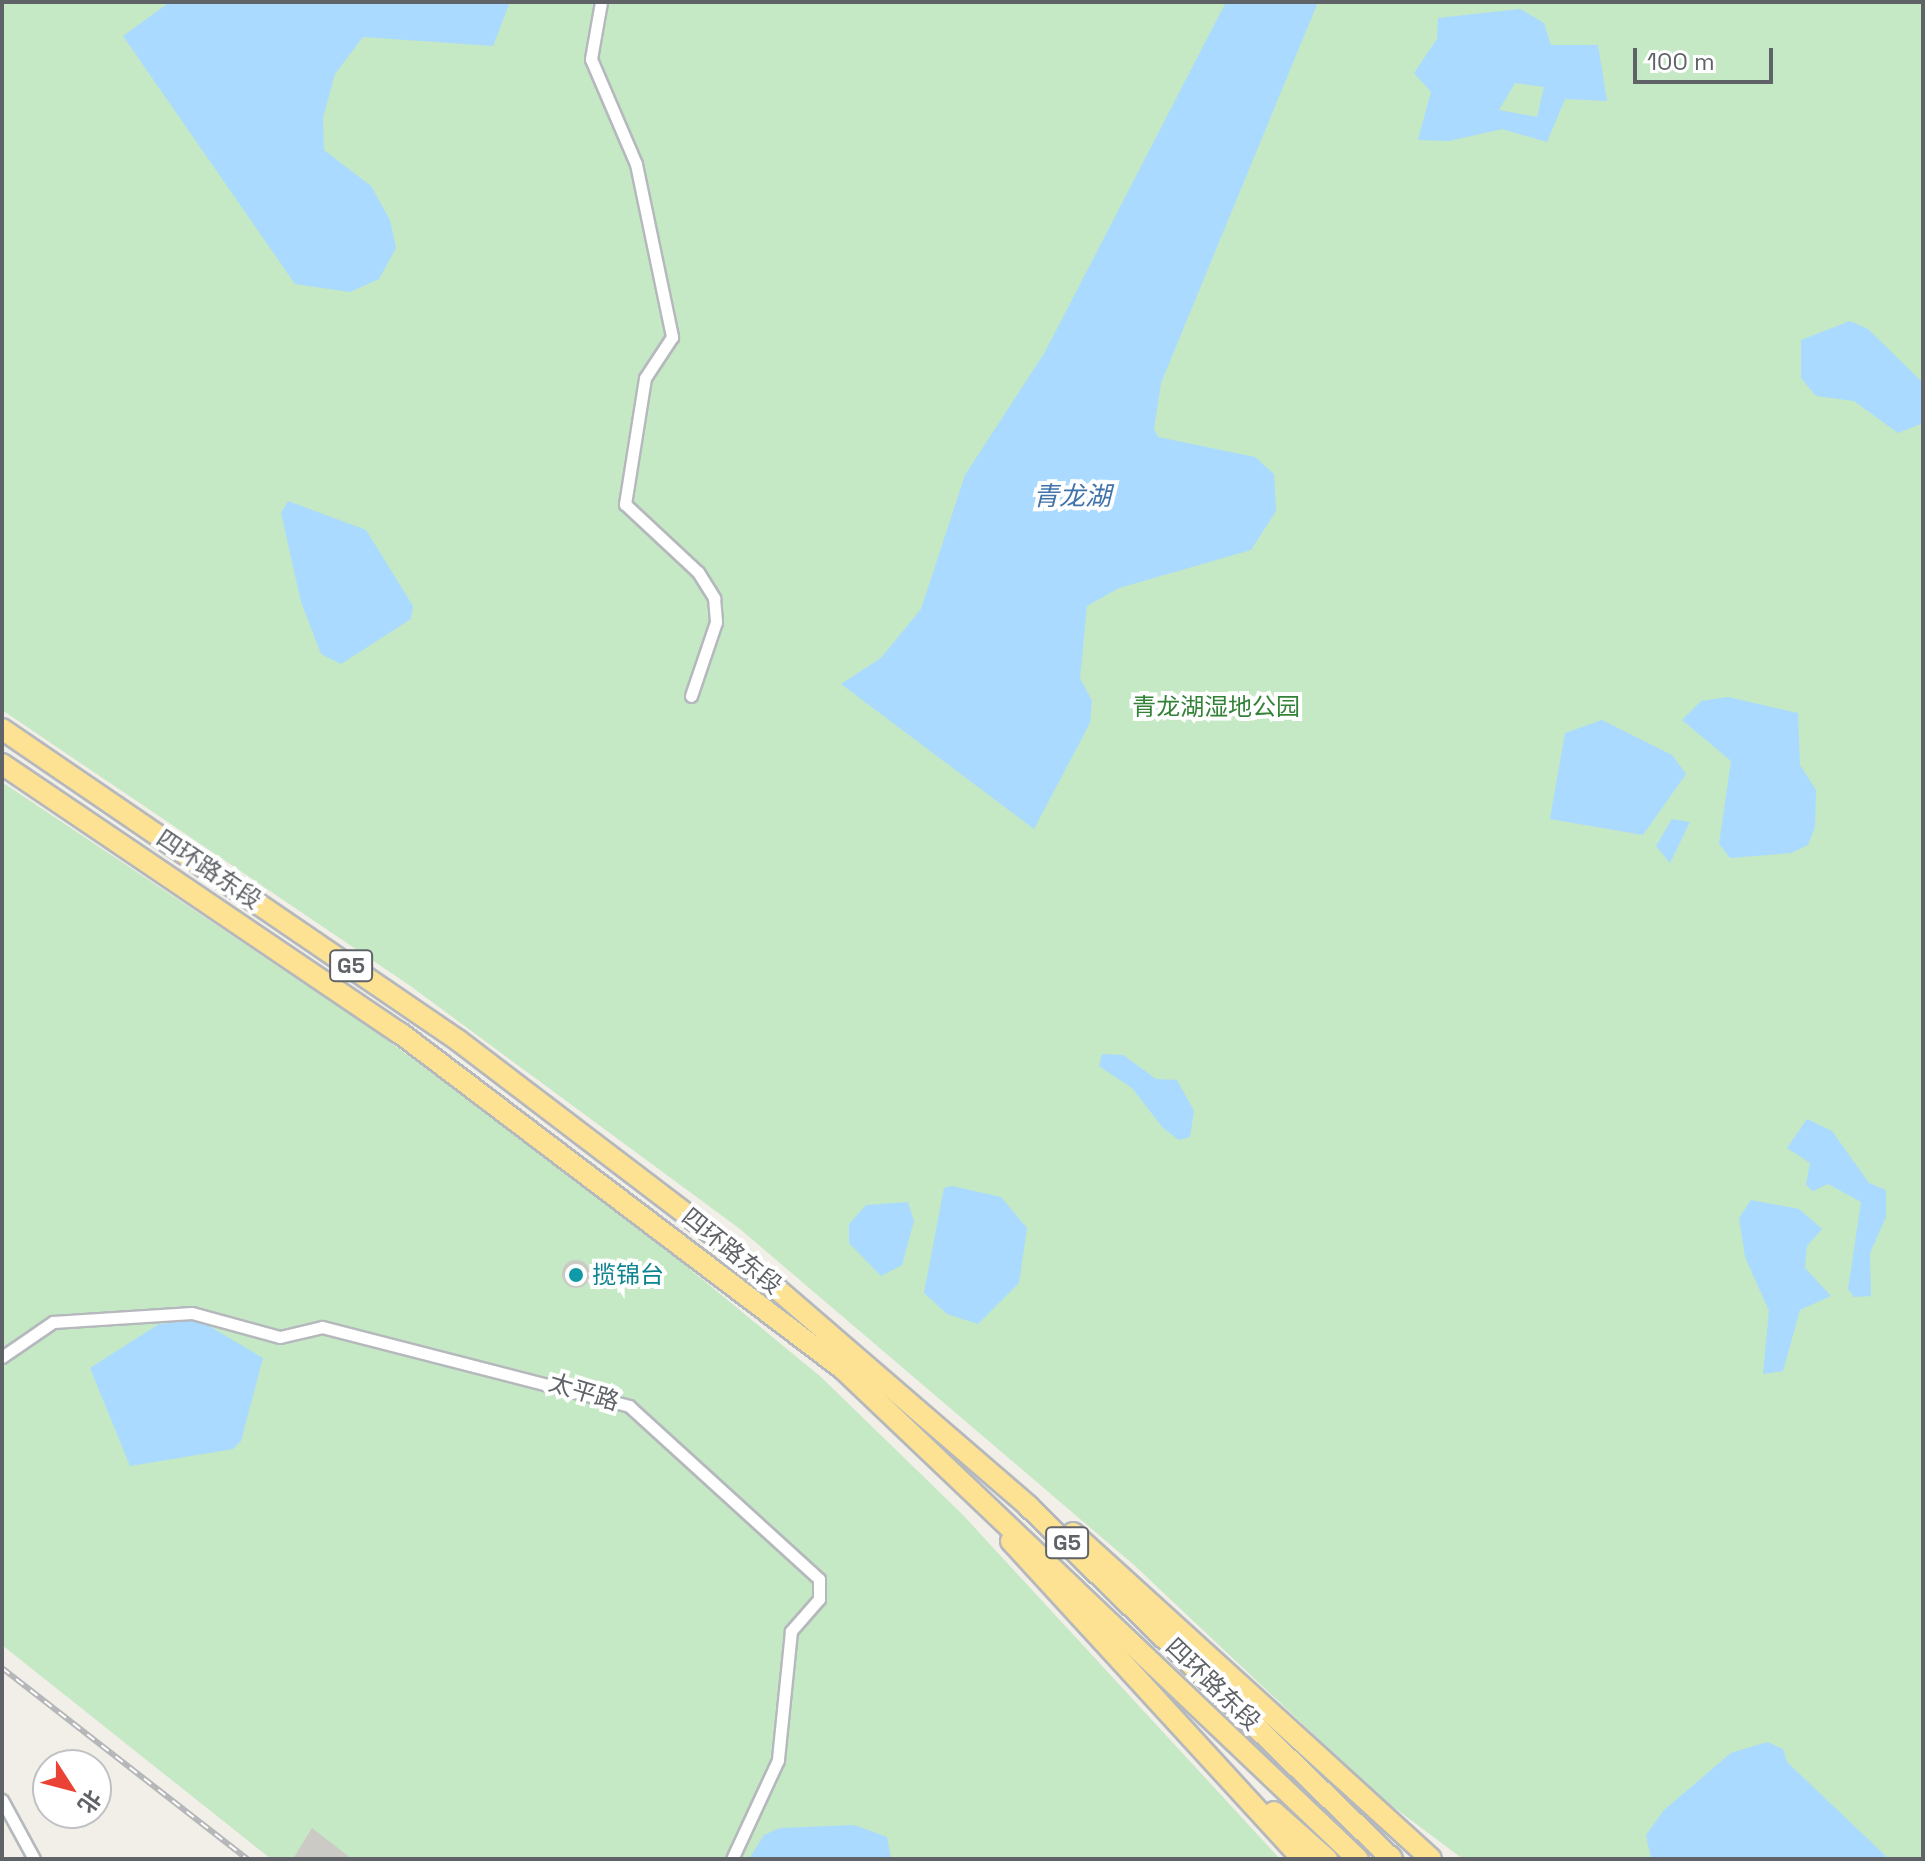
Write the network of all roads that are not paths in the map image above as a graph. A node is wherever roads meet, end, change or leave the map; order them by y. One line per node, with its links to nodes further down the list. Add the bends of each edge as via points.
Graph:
1 (601, 2): 2 (street, via 591,59 636,164 672,337 645,378 625,504 698,572 714,598 716,622)
2 (691, 696)
3 (2, 729): 7 (highway, 四环路东段 / G5, via 459,1041 725,1244)
4 (2, 764): 6 (highway, 四环路东段 / G5, via 400,1033 709,1265)
5 (2, 1357): 12 (street, 太平路, via 53,1322 192,1313 280,1337 322,1327 629,1406 819,1579 819,1599 791,1631 778,1760)
6 (900, 1419): 8 (highway); 15 (highway, 四环路东段 / G5)
7 (980, 1462): 10 (highway, via 1099,1553); 16 (highway, 四环路东段 / G5)
8 (1185, 1731): 13 (highway); 14 (highway)
9 (2, 1800): 11 (street)
10 (1385, 1818): 17 (highway); 18 (highway)
11 (34, 1859)
12 (732, 1859)
13 (1302, 1859)
14 (1327, 1859)
15 (1358, 1859)
16 (1392, 1859)
17 (1431, 1859)
18 (1442, 1859)

